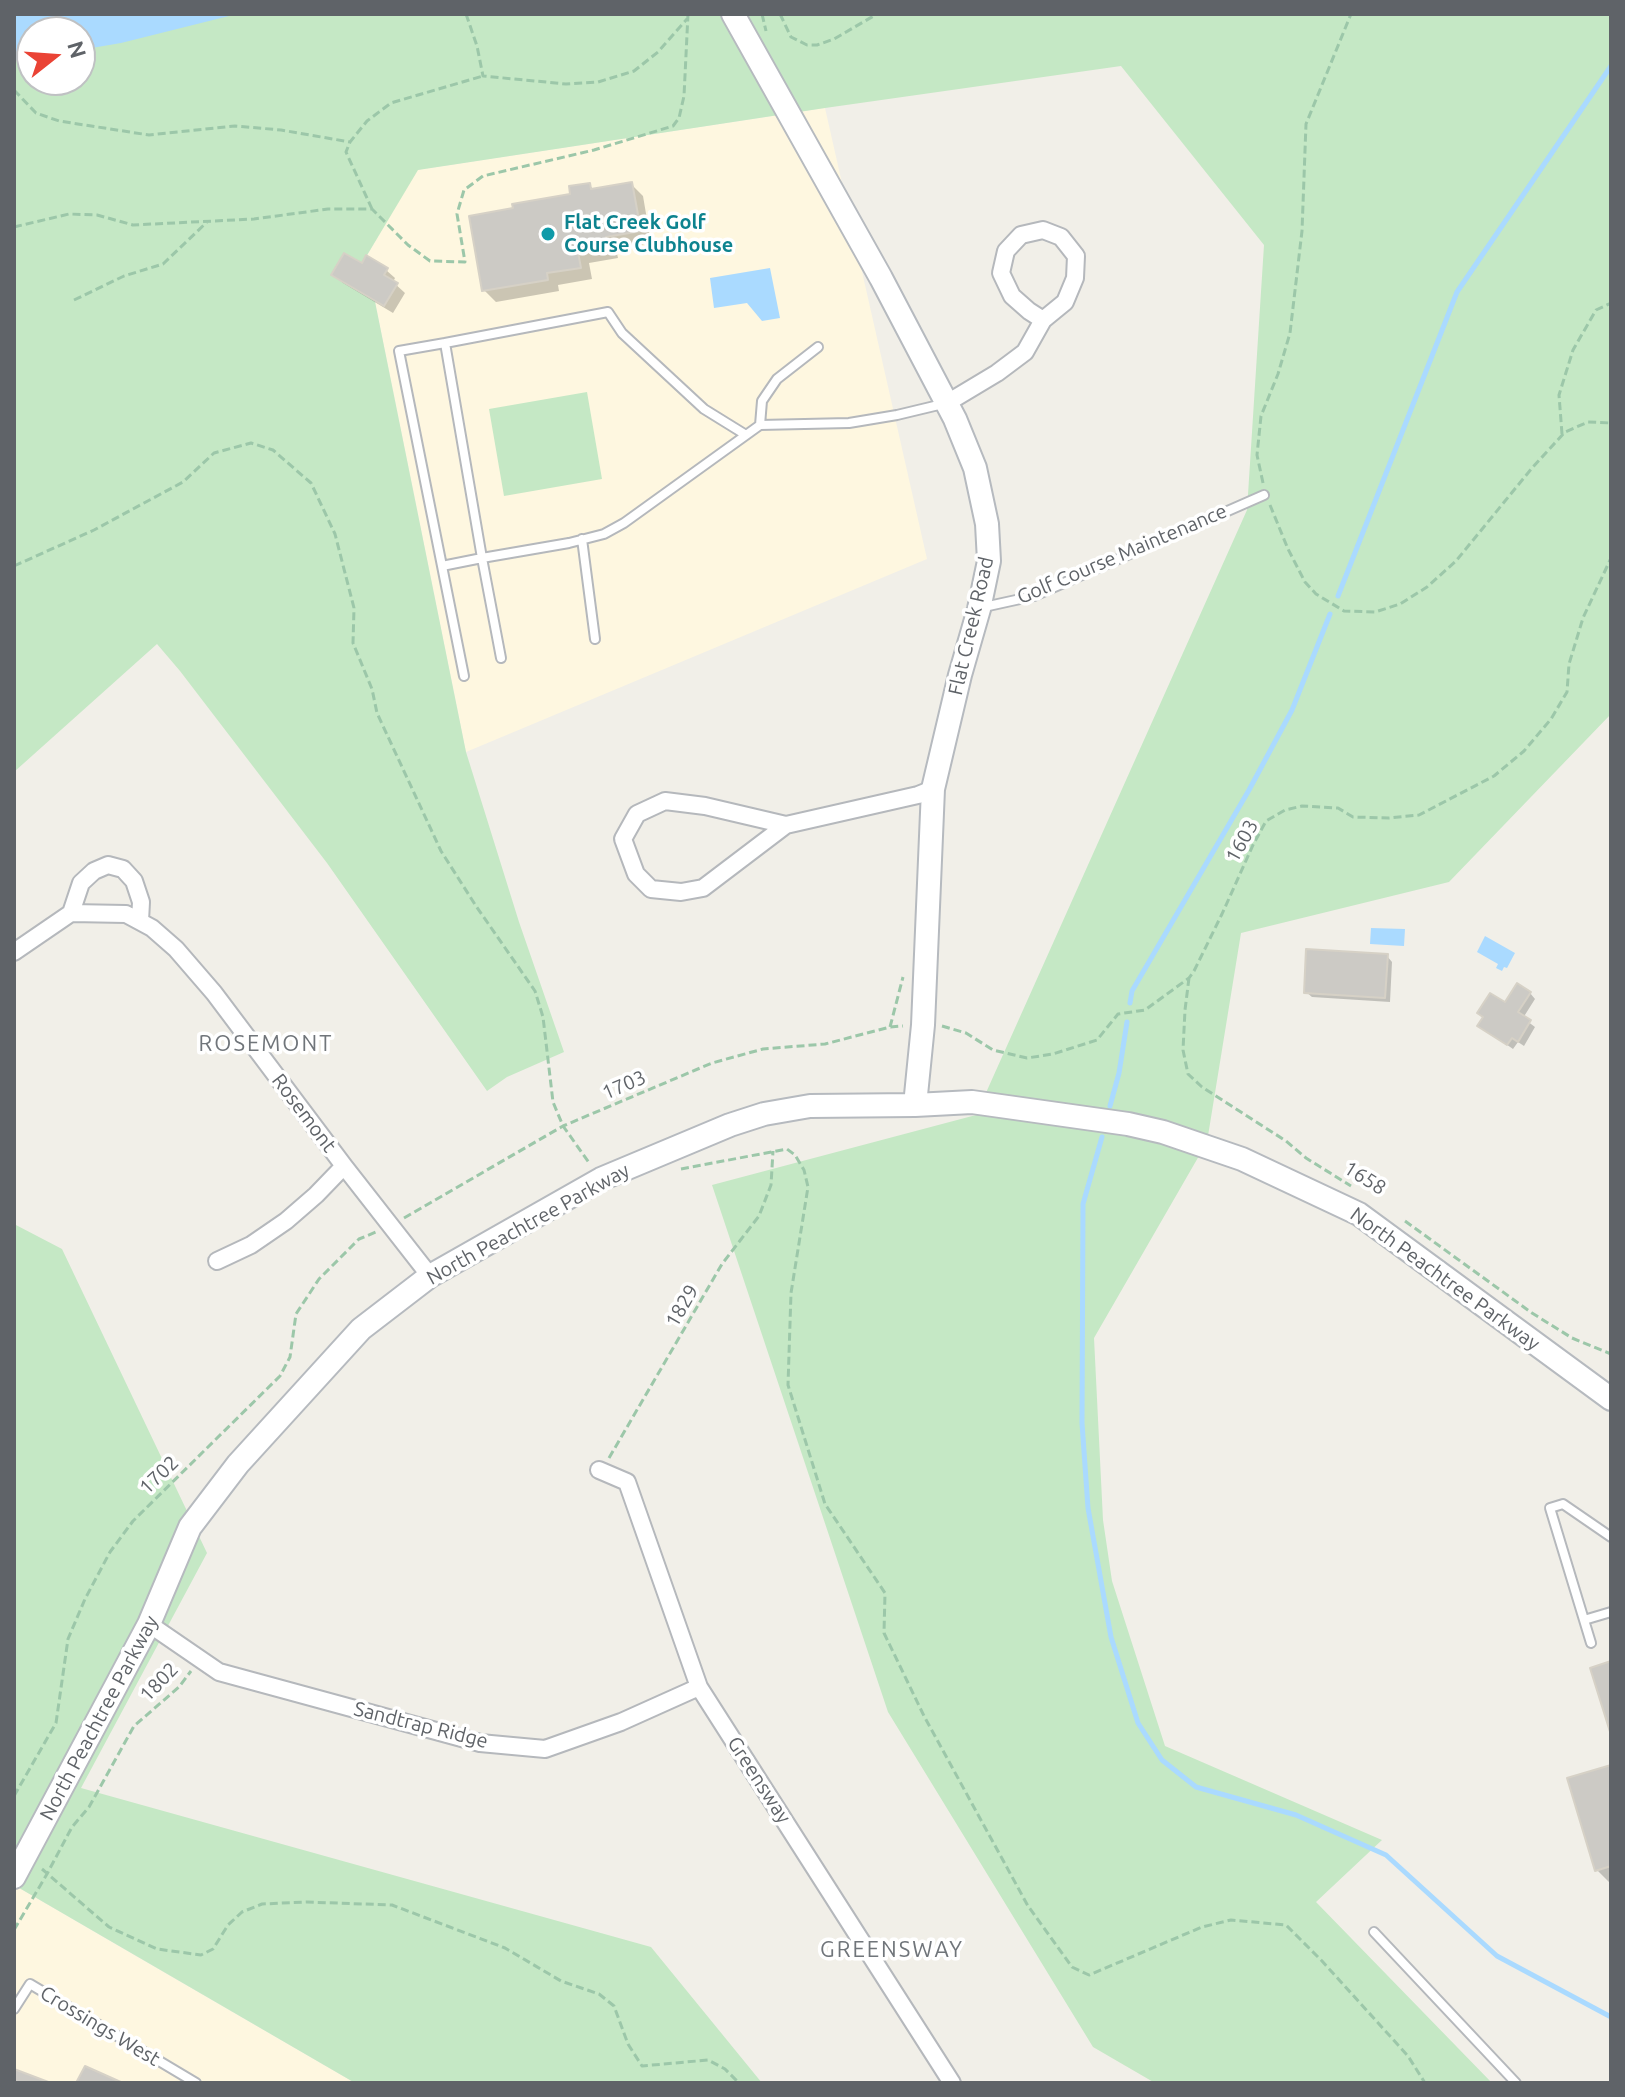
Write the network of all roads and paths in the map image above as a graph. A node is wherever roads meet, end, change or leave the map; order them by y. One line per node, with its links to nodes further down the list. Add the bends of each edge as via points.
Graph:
1 (466, 14): 7 (path)
2 (733, 14): 18 (street, Flat Creek Road)
3 (780, 14): 4 (path, via 791,37 817,45)
4 (877, 14)
5 (1351, 14): 23 (path, via 1306,124 1302,231 1290,333 1261,416 1257,455)
6 (689, 15): 7 (path, via 634,71 598,82); 10 (path, via 684,96 673,126 483,176 464,190 457,214 465,262 430,261)
7 (483, 76): 9 (path, via 391,103)
8 (14, 90): 9 (path, via 36,113 136,133 235,126)
9 (350, 142): 10 (path, via 346,152)
10 (372, 209): 11 (path)
11 (207, 222): 12 (path, via 133,225 69,214); 13 (path, via 163,264)
12 (14, 227)
13 (74, 300)
14 (1611, 303): 22 (path, via 1596,310 1573,350 1559,395)
15 (1043, 320): 15 (street, via 1065,302 1075,278 1076,256 1061,237 1043,230 1021,235 1006,251 1001,273 1012,296); 18 (street, via 1025,352)
16 (445, 343): 21 (lane, via 608,312 622,333 704,409); 25 (lane); 28 (lane, via 399,351)
17 (818, 347): 20 (lane, via 777,379 762,401)
18 (947, 403): 20 (lane, via 849,423); 29 (street, Flat Creek Road, via 975,468 987,524 989,561)
19 (1611, 423): 22 (path, via 1588,422)
20 (760, 425): 21 (lane)
21 (746, 435): 24 (lane, via 624,523)
22 (1563, 435): 23 (path, via 1456,561 1400,604 1375,612 1344,611 1310,588)
23 (1266, 495): 29 (lane, Golf Course Maintenance, via 1034,596)
24 (582, 539): 25 (lane); 30 (lane)
25 (482, 558): 28 (lane); 31 (lane)
26 (1611, 558): 38 (path, 1603, via 1583,618 1567,692 1524,751 1494,776 1419,815 1353,817 1338,808 1302,806 1266,821)
27 (14, 566): 42 (path, via 183,482 214,453 251,443 273,450 311,483 335,534 354,608 353,643 386,735 441,851 535,991 553,1102)
28 (442, 566): 32 (lane)
29 (979, 609): 33 (street, Flat Creek Road)
30 (595, 639)
31 (501, 658)
32 (464, 676)
33 (933, 789): 34 (street); 39 (street, Flat Creek Road)
34 (786, 825): 34 (street, via 703,888 681,892 651,889 636,874 623,839 637,814 665,801)
35 (71, 913): 36 (street, Rosemont, via 126,914); 36 (street, via 81,883 108,865 123,869 134,881); 37 (street)
36 (140, 921): 43 (street, Rosemont, via 176,949 214,993)
37 (14, 952)
38 (1189, 978): 39 (path, 1603, via 1145,1010 1118,1014 1097,1040 1053,1054 1027,1058 993,1050 946,1026); 44 (path, 1658, via 1183,1050 1188,1074)
39 (923, 1025): 40 (path, 1603); 41 (street, Flat Creek Road)
40 (890, 1027): 42 (path, 1703, via 712,1063)
41 (915, 1105): 48 (street, North Peachtree Parkway, via 810,1106 730,1125 601,1179); 50 (street, North Peachtree Parkway, via 972,1102 1128,1124 1242,1159 1359,1214)
42 (563, 1126): 46 (path, 1703)
43 (344, 1166): 46 (street, Rosemont); 47 (street, via 286,1221)
44 (1352, 1187)
45 (1400, 1218): 49 (path, 1658, via 1532,1313)
46 (391, 1225): 48 (street, Rosemont); 60 (path, 1702, via 359,1239 319,1279 296,1314 290,1357 280,1376 133,1521 110,1552 68,1639 56,1723)
47 (217, 1261)
48 (430, 1276): 55 (street, North Peachtree Parkway, via 361,1329 238,1464 190,1527)
49 (1611, 1354)
50 (1611, 1399)
51 (599, 1470): 58 (street, Greensway, via 627,1482); 70 (path, 1829, via 722,1264 759,1216 771,1185 773,1151 787,1149 804,1170 808,1187 791,1293 788,1385 825,1504 885,1593 884,1633 1028,1906 1072,1967 1089,1975 1202,1927 1231,1920 1286,1925 1408,2056)
52 (1611, 1537): 54 (lane, via 1563,1504 1550,1508)
53 (1611, 1612): 54 (lane)
54 (1584, 1620): 56 (lane)
55 (149, 1624): 57 (street, Sandtrap Ridge); 59 (street, North Peachtree Parkway)
56 (1591, 1643)
57 (200, 1658): 58 (street, Sandtrap Ridge, via 219,1672 480,1743 545,1749); 62 (path, 1802, via 179,1687 134,1726)
58 (699, 1687): 69 (street, Greensway)
59 (78, 1757): 61 (street); 63 (street, North Peachtree Parkway)
60 (14, 1796)
61 (14, 1845)
62 (47, 1874): 64 (path, 1802); 68 (path, via 109,1927 157,1949 201,1955 213,1949 242,1912 262,1904 392,1905 505,1948 561,1981 599,1994 614,2006 642,2066 708,2060)
63 (14, 1877)
64 (14, 1930)
65 (1374, 1932): 71 (lane)
66 (14, 2009): 67 (lane, Crossings West, via 30,1984)
67 (196, 2083)
68 (739, 2083)
69 (952, 2083)
70 (1425, 2083)
71 (1516, 2083)

